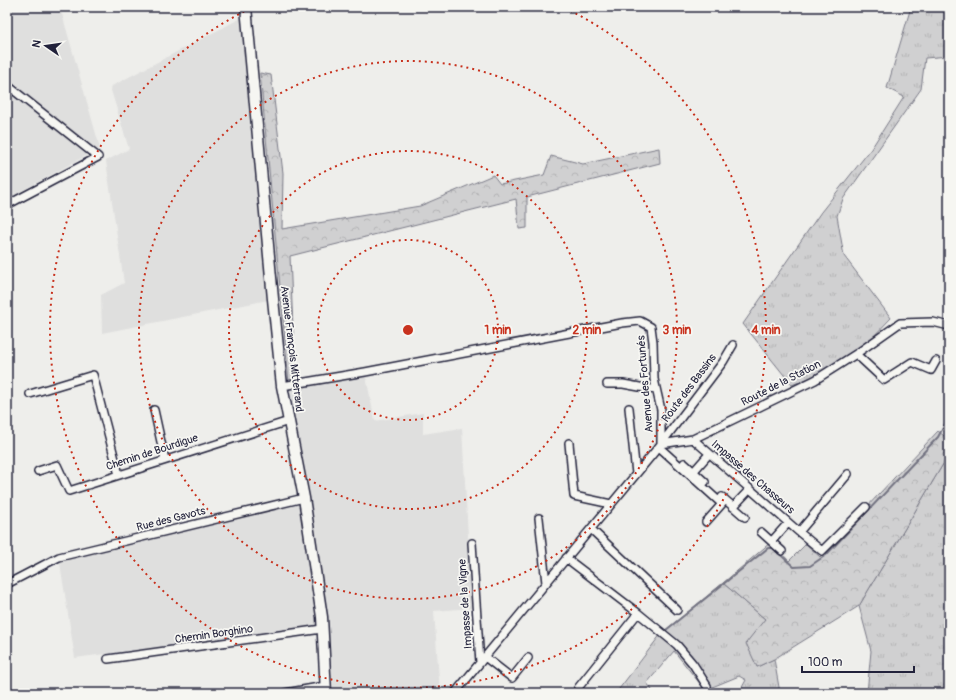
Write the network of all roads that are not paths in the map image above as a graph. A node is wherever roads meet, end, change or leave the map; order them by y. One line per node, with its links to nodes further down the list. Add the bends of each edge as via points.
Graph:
1 (246, 7): 9 (main road, Avenue François Mitterrand)
2 (7, 85): 3 (street, via 98,156)
3 (7, 205)
4 (949, 326): 6 (street, Route de la Station, via 933,322 900,323)
5 (733, 345): 17 (street, Route des Bassins)
6 (856, 354): 7 (street, via 884,380 912,362 931,370); 15 (street, Route de la Station, via 815,380)
7 (936, 361)
8 (607, 384): 10 (street)
9 (282, 386): 10 (street, Avenue des Fortunés, via 640,321 651,327); 14 (main road, Avenue François Mitterrand)
10 (656, 390): 17 (street, Avenue des Fortunés, via 661,410)
11 (30, 394): 25 (street, via 93,375)
12 (629, 408): 23 (street)
13 (154, 410): 19 (street)
14 (289, 421): 19 (street, Chemin de Bourdigue); 29 (main road, Avenue François Mitterrand)
15 (692, 439): 17 (street, Route de la Station); 18 (street, Impasse des Chasseurs)
16 (569, 443): 30 (street, via 574,496)
17 (660, 445): 23 (street, Avenue des Fortunés); 35 (street, via 722,504)
18 (709, 454): 22 (street); 27 (street, Impasse des Chasseurs)
19 (165, 460): 25 (street, Chemin de Bourdigue)
20 (684, 463): 22 (street)
21 (38, 471): 25 (street, Chemin de Bourdigue, via 57,465 69,491)
22 (694, 471): 26 (street)
23 (636, 474): 30 (street, Avenue des Fortunés)
24 (848, 474): 39 (street)
25 (119, 475)
26 (705, 482)
27 (750, 489): 31 (street); 36 (street, Impasse des Chasseurs)
28 (722, 497): 31 (street)
29 (304, 498): 45 (street, Rue des Gavots, via 59,557); 48 (main road, Avenue François Mitterrand)
30 (611, 504): 37 (street, Avenue des Fortunés)
31 (733, 507): 33 (street)
32 (866, 507): 39 (street, Impasse des Chasseurs, via 822,551)
33 (745, 517)
34 (539, 518): 44 (street)
35 (706, 522)
36 (788, 522): 39 (street, Impasse des Chasseurs); 40 (street)
37 (591, 529): 43 (street, Avenue des Fortunés); 46 (street)
38 (761, 532): 40 (street)
39 (799, 532)
40 (772, 542): 42 (street)
41 (472, 543): 52 (street, Impasse de la Vigne)
42 (782, 551)
43 (566, 558): 44 (street, Avenue des Fortunés); 47 (street)
44 (546, 583): 49 (street, Avenue des Fortunés)
45 (7, 584)
46 (677, 610)
47 (638, 613): 53 (street, via 677,645); 54 (street)
48 (322, 630): 51 (street, Chemin Borghino); 55 (main road, Avenue François Mitterrand)
49 (485, 657): 50 (street, via 512,678); 52 (street, Avenue des Fortunés)
50 (528, 658)
51 (108, 659)
52 (480, 663): 57 (street, Avenue des Fortunés)
53 (707, 686)
54 (578, 688)
55 (325, 690): 56 (street)
56 (285, 693)
57 (455, 693)

